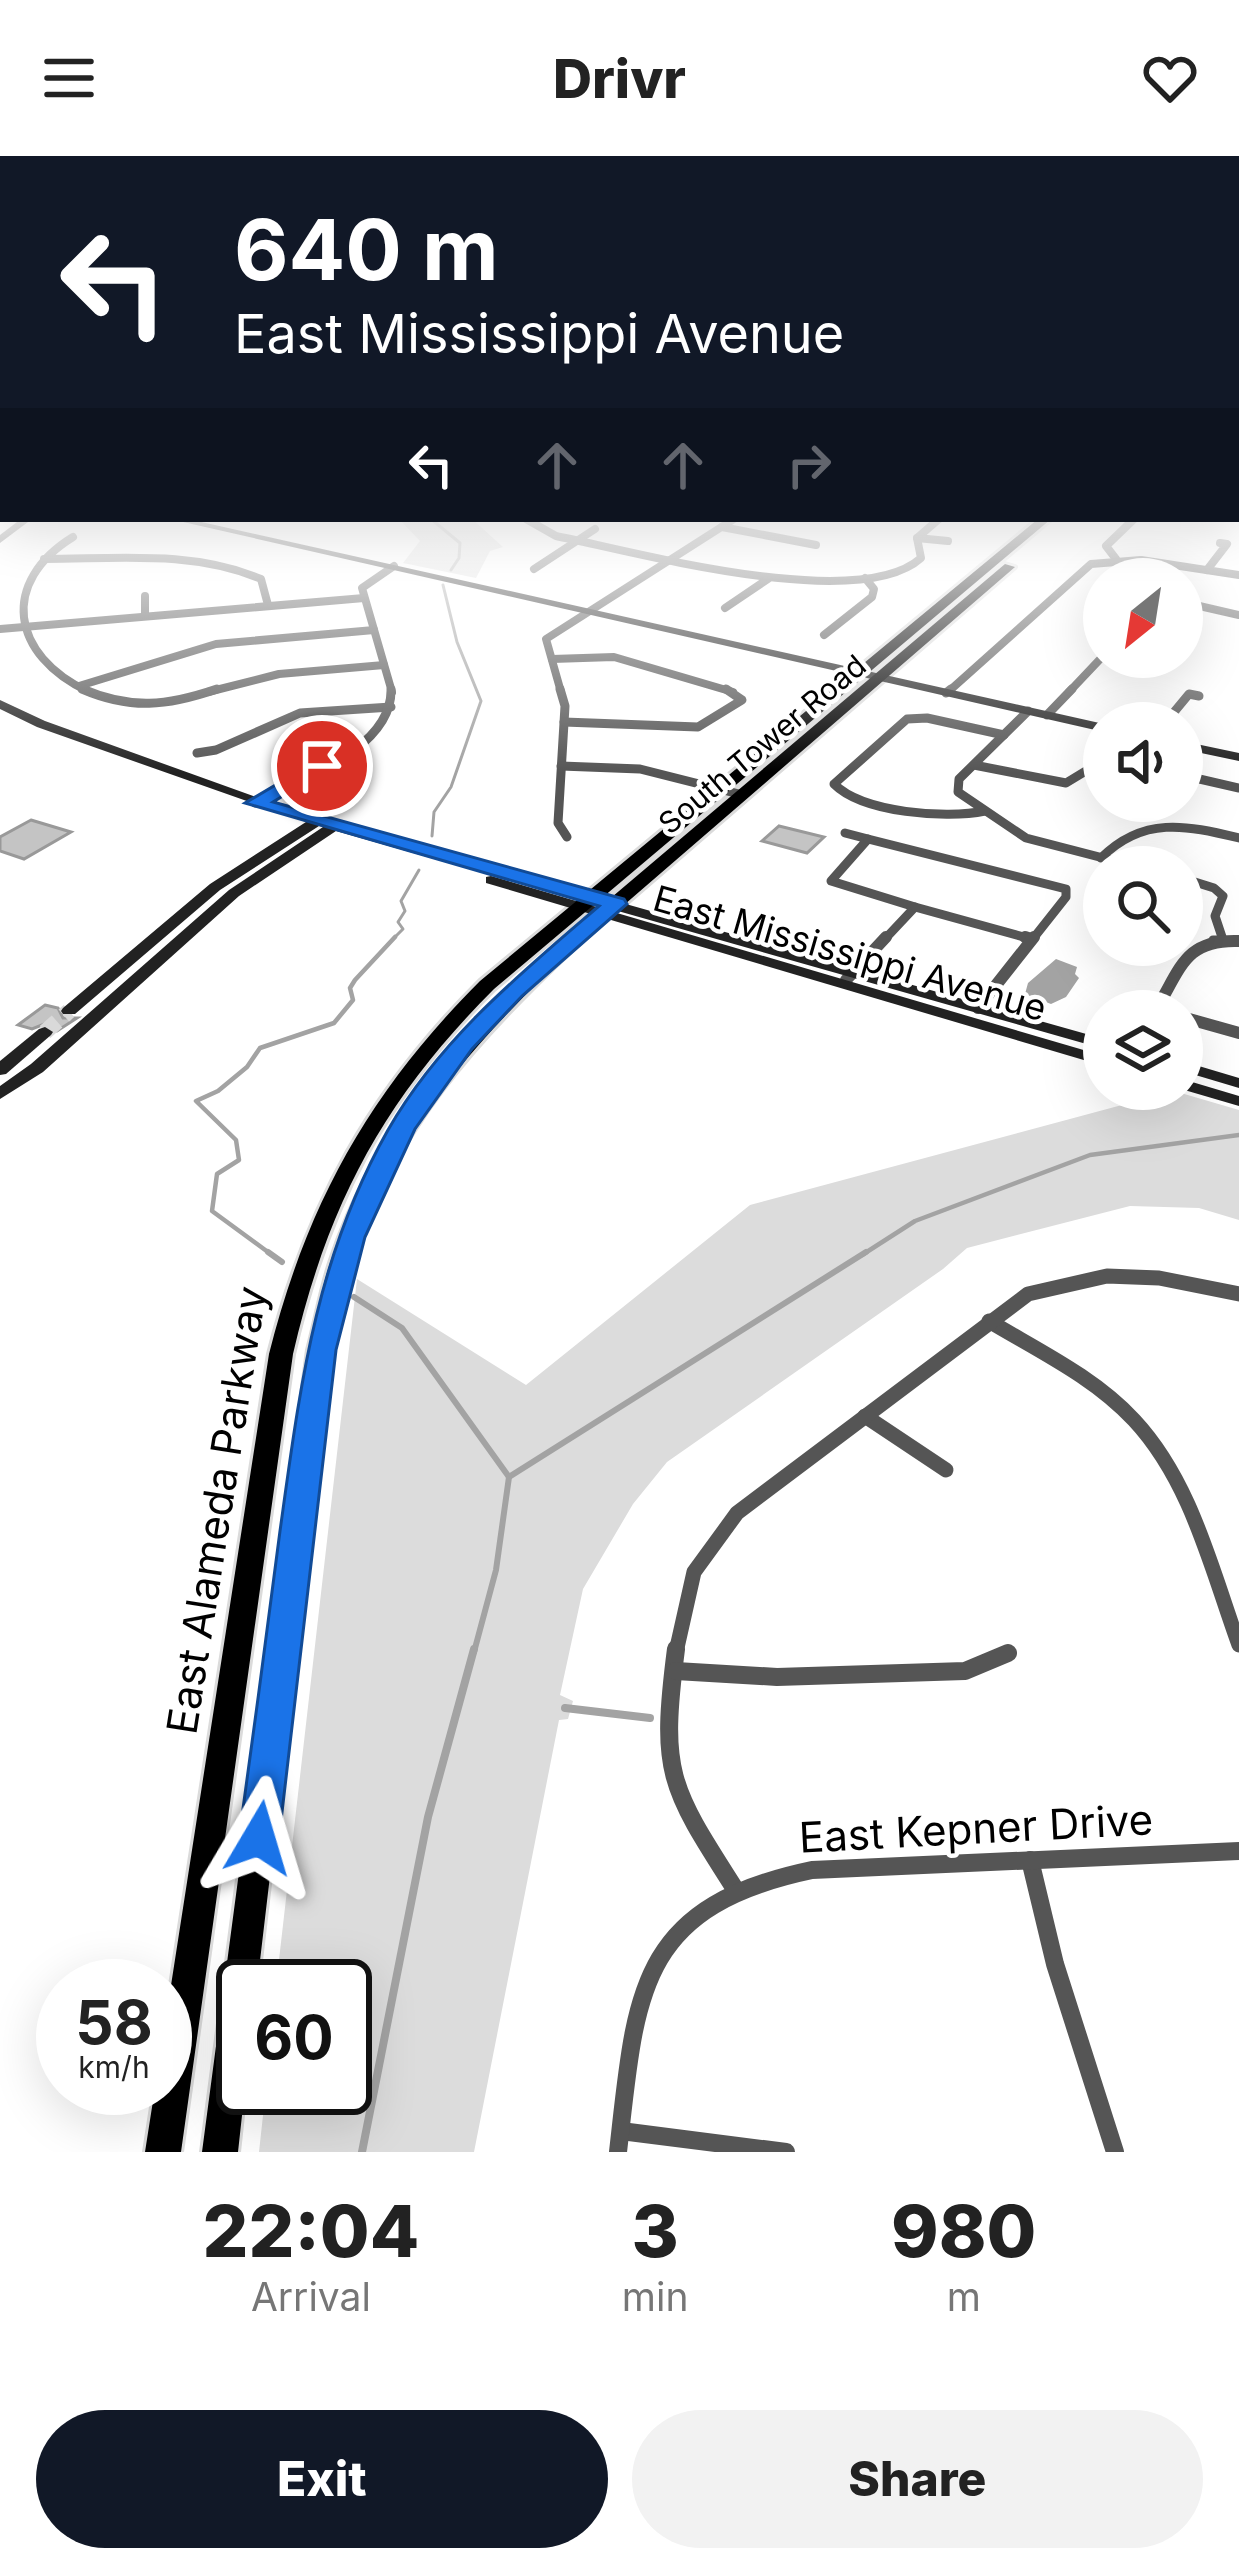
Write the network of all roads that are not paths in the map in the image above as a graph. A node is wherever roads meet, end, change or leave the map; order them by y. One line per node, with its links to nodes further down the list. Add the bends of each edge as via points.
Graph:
1 (24, 586): 19 (street)
2 (263, 586): 13 (street)
3 (365, 586): 12 (street)
4 (485, 586): 16 (street)
5 (626, 586): 16 (street)
6 (757, 586): 15 (street)
7 (872, 586): 22 (street, via 872,597)
8 (965, 586): 27 (main road, South Tower Road)
9 (986, 586): 29 (main road, South Tower Road)
10 (1061, 586): 31 (street)
11 (145, 596): 17 (street)
12 (364, 598): 13 (street); 21 (street)
13 (268, 605): 17 (street)
14 (1203, 607): 18 (street)
15 (725, 608)
16 (589, 609): 25 (street, via 548,635); 27 (street)
17 (145, 615): 19 (street)
18 (1239, 615)
19 (16, 627): 20 (street); 30 (street, via 39,661)
20 (0, 629)
21 (374, 630): 24 (street, via 235,641); 26 (street)
22 (824, 635)
23 (154, 651): 24 (street)
24 (166, 657): 30 (street)
25 (552, 659): 38 (street); 38 (street, via 623,659 742,700 698,727)
26 (384, 665): 30 (street, via 262,676 154,708); 35 (street)
27 (858, 675): 29 (street); 49 (main road, South Tower Road)
28 (1083, 678): 37 (street)
29 (879, 679): 31 (street); 50 (main road, South Tower Road)
30 (78, 687)
31 (946, 693): 36 (street)
32 (1198, 696): 33 (street)
33 (1183, 702)
34 (0, 704): 51 (street, East Mississippi Avenue)
35 (391, 707): 42 (street, via 300,713); 51 (street, via 363,741)
36 (1028, 712): 37 (street); 40 (street)
37 (1047, 715): 39 (street)
38 (564, 722): 45 (street)
39 (1083, 723)
40 (1004, 735): 44 (street); 52 (street, via 907,719 834,784 844,794 927,815)
41 (1203, 749): 43 (street)
42 (196, 753)
43 (1239, 757)
44 (974, 765): 46 (street, via 1066,783); 52 (street, via 956,787)
45 (562, 766): 49 (street, via 640,769); 55 (street, via 558,823)
46 (1083, 773)
47 (1203, 780): 48 (street)
48 (1239, 788)
49 (721, 789): 50 (street); 62 (main road, South Tower Road)
50 (743, 795): 65 (main road, South Tower Road)
51 (256, 803): 53 (street, East Mississippi Avenue)
52 (985, 812): 59 (street, via 1035,842)
53 (325, 825): 60 (street, East Mississippi Avenue); 64 (street); 66 (street)
54 (845, 833): 57 (street)
55 (567, 837)
56 (1239, 838): 58 (street, via 1159,825)
57 (868, 839): 63 (street, via 831,881); 69 (street, via 1066,889)
58 (1112, 846)
59 (1083, 854)
60 (442, 859): 62 (street, East Mississippi Avenue); 62 (street, East Mississippi Avenue)
61 (1203, 885): 70 (street, via 1223,896 1215,916)
62 (585, 903): 65 (street, East Mississippi Avenue); 74 (main road, East Alameda Parkway)
63 (915, 907): 69 (street); 72 (street)
64 (187, 910): 66 (street); 67 (street)
65 (609, 910): 72 (street, East Mississippi Avenue); 82 (main road, East Alameda Parkway, via 514,991)
66 (210, 915): 68 (street)
67 (165, 928): 68 (street); 76 (street)
68 (191, 933): 87 (street)
69 (1031, 938): 75 (street)
70 (1223, 940): 71 (street); 73 (street, via 1196,946)
71 (1239, 941)
72 (847, 978): 75 (street, East Mississippi Avenue); 81 (street, East Mississippi Avenue)
73 (1169, 990)
74 (471, 1000): 82 (main road, via 481,1012 450,1046); 100 (main road, East Alameda Parkway, via 362,1138 295,1295)
75 (978, 1008): 80 (street, East Mississippi Avenue)
76 (69, 1011)
77 (1203, 1023): 79 (street)
78 (45, 1032): 83 (street)
79 (1239, 1033)
80 (1083, 1038)
81 (1083, 1054)
82 (447, 1064): 101 (main road, East Alameda Parkway, via 363,1204 324,1331)
83 (0, 1070)
84 (1203, 1072): 85 (street)
85 (1239, 1083)
86 (1203, 1090): 88 (street)
87 (0, 1094)
88 (1239, 1101)
89 (1239, 1294): 90 (street, via 1159,1277 1088,1276 1028,1294)
90 (989, 1321): 91 (street); 93 (street, via 1138,1413 1170,1469)
91 (865, 1416): 92 (street); 95 (street, via 716,1534 689,1584)
92 (946, 1470)
93 (1239, 1645)
94 (1008, 1653): 95 (street, via 965,1671)
95 (676, 1671): 98 (street, via 670,1771)
96 (1239, 1851): 97 (street, East Kepner Drive)
97 (1030, 1860): 98 (street, East Kepner Drive, via 812,1870); 103 (street)
98 (734, 1889): 99 (street, East Kepner Drive, via 683,1927 649,1975 632,2034)
99 (620, 2142): 102 (street)
100 (163, 2152)
101 (220, 2152)
102 (786, 2152)
103 (1115, 2152)

